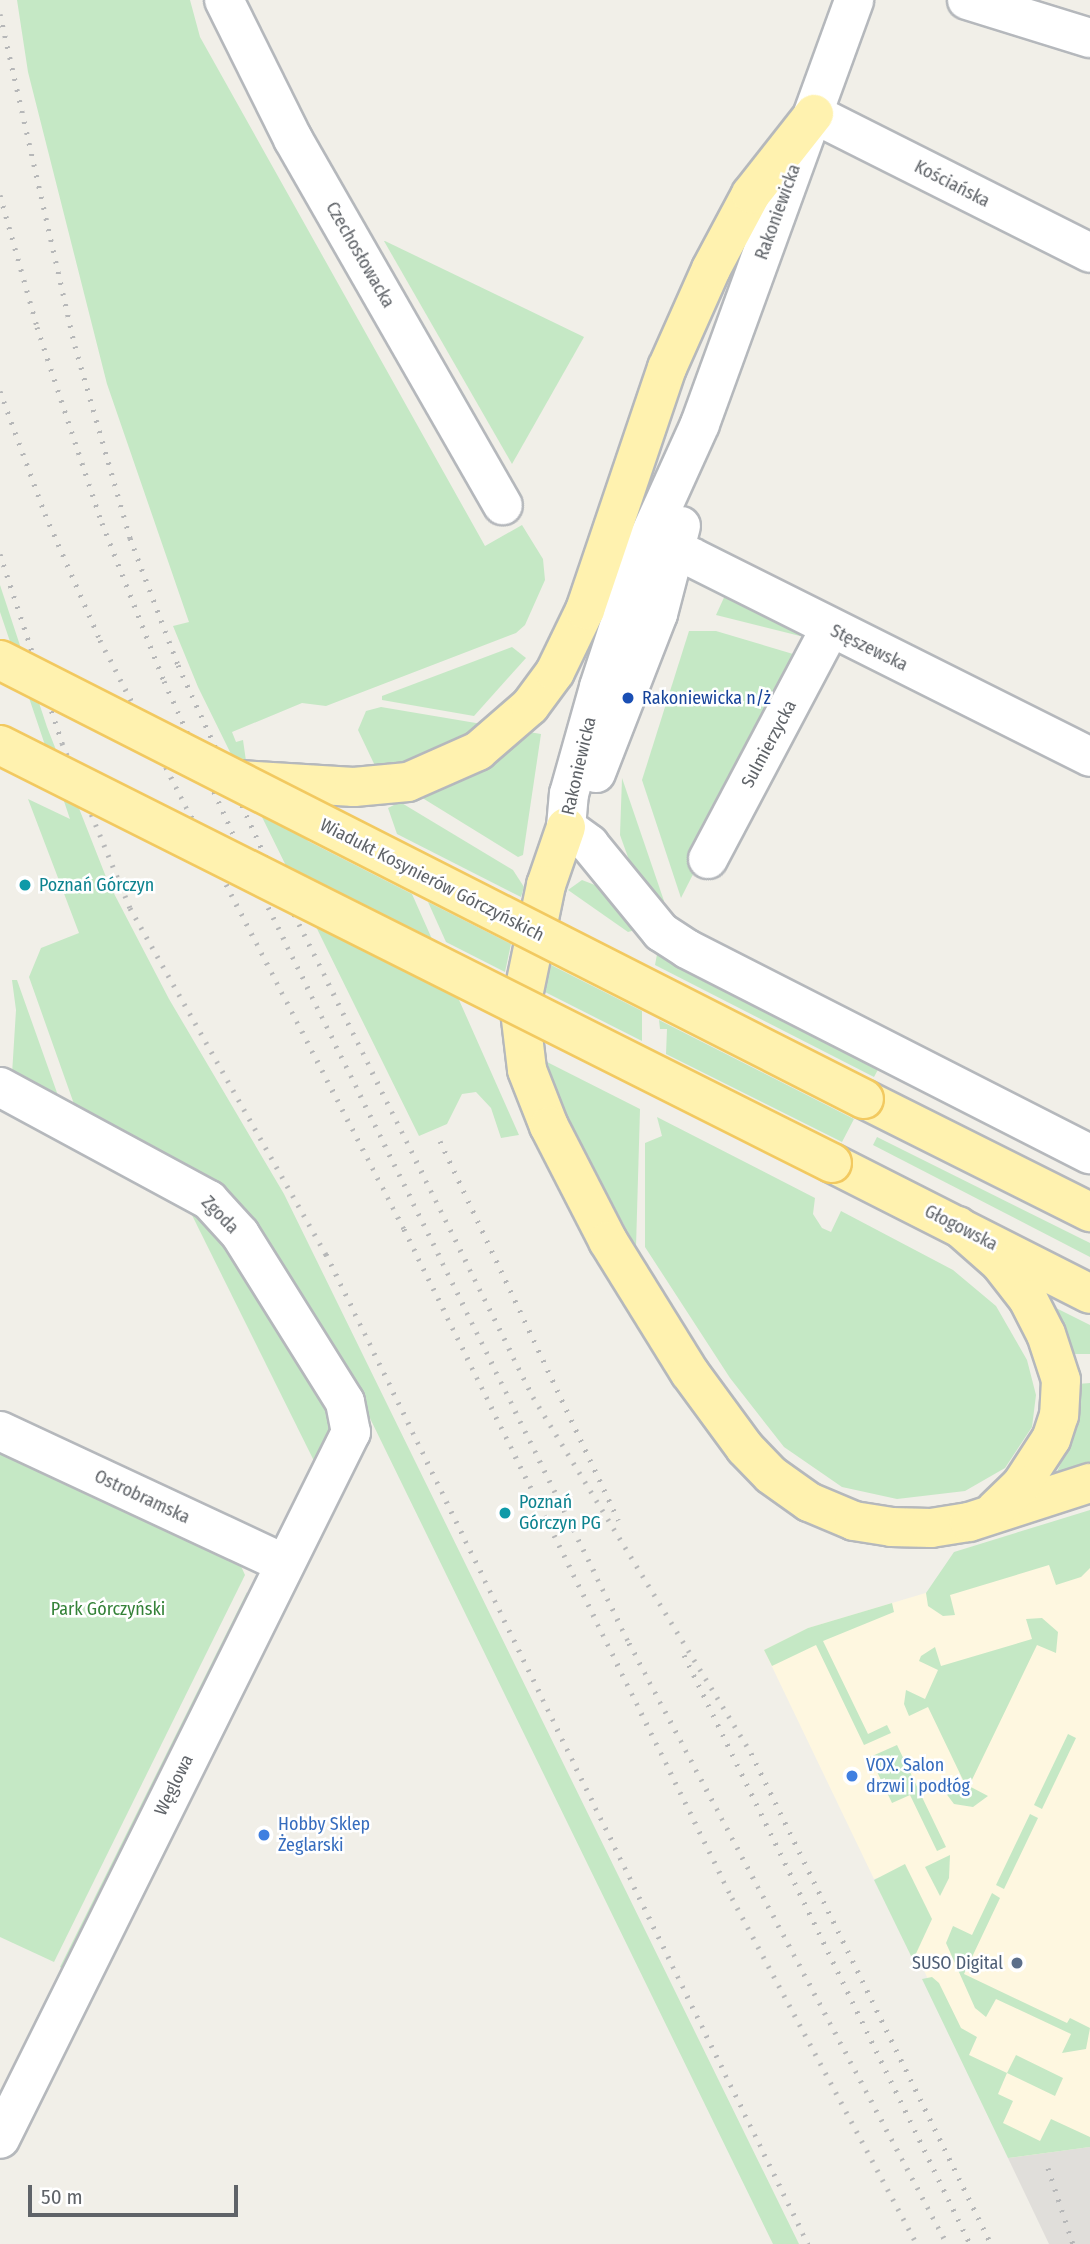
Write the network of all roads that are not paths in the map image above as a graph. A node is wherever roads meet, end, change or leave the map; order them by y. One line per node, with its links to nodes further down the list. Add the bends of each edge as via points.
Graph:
1 (224, 0): 8 (street, Czechosłowacka, via 293,139)
2 (854, 0): 6 (street, Rakoniewicka)
3 (967, 0): 5 (street)
4 (1024, 0): 5 (street)
5 (1072, 21)
6 (814, 114): 7 (street, Kościańska); 9 (street, Rakoniewicka, via 700,424); 14 (main road, via 751,194 726,237 667,368 585,610 561,663 530,706 492,742 431,774 383,786 304,786)
7 (1090, 253)
8 (503, 505)
9 (662, 546): 10 (street, Stęszewska); 15 (street, Rakoniewicka, via 599,687 569,794)
10 (830, 629): 13 (street, Stęszewska); 16 (street, Sulmierzycka)
11 (0, 660): 14 (main road, Wiadukt Kosynierów Górczyńskich, bridge)
12 (0, 745): 20 (main road, Głogowska, bridge)
13 (1090, 757)
14 (234, 779): 19 (main road, Wiadukt Kosynierów Górczyńskich, bridge)
15 (566, 827): 18 (street, via 589,844 661,932 688,949); 25 (main road, via 546,886 520,1012 520,1038 549,1126 628,1275 737,1438 763,1468 799,1496 835,1514 882,1527 931,1528)
16 (708, 859)
17 (0, 1087): 23 (street, Zgoda, via 209,1199 240,1234 345,1402)
18 (1090, 1154)
19 (1090, 1212)
20 (958, 1226): 21 (main road, Głogowska); 25 (main road, via 1020,1287 1046,1334 1061,1380 1059,1415 1045,1451 1021,1485)
21 (1090, 1294)
22 (0, 1431): 26 (street, Ostrobramska)
23 (351, 1433): 26 (street, Węglowa)
24 (1090, 1483): 25 (main road)
25 (985, 1517)
26 (283, 1563): 27 (street, Węglowa)
27 (0, 2139)

